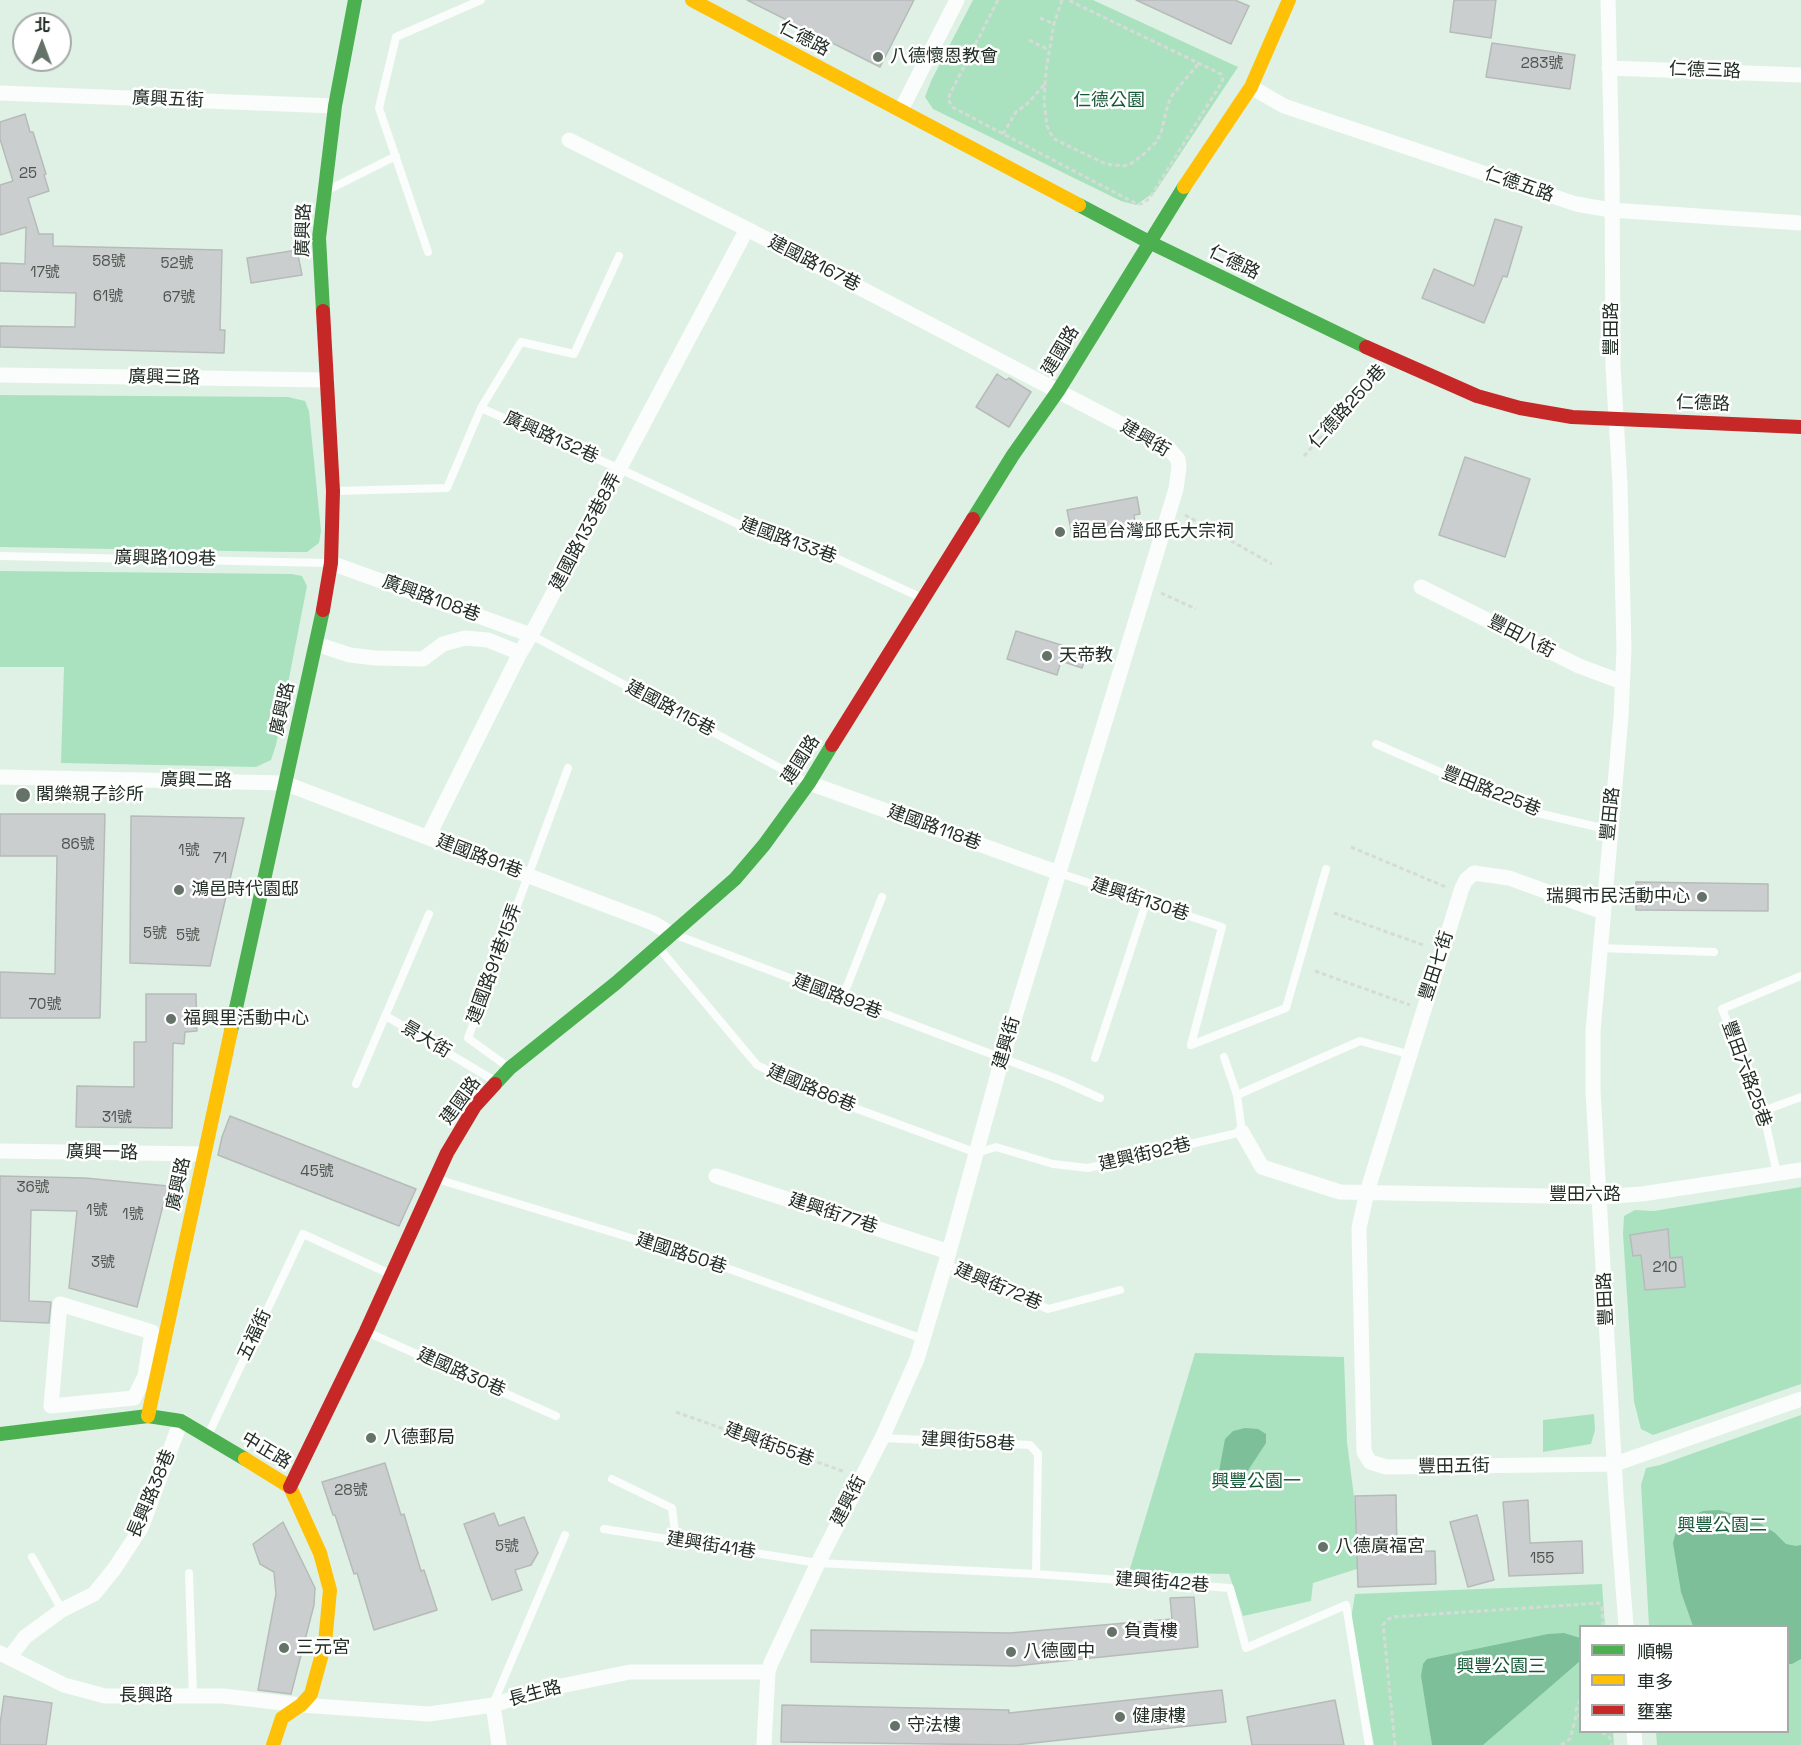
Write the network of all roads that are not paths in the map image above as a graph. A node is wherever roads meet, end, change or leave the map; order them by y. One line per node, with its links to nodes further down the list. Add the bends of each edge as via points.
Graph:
1 (355, 0): 11 (street, 廣興路)
2 (481, 0): 14 (lane, via 396,37 379,108)
3 (692, 0): 12 (street, 仁德路)
4 (957, 0): 12 (street)
5 (1289, 0): 9 (street, 建國路)
6 (1608, 0): 7 (street, 豐田路)
7 (1610, 68): 8 (street, 仁德三路); 16 (street, 豐田路)
8 (1801, 75)
9 (1251, 87): 16 (street, 仁德五路, via 1284,106 1576,204); 19 (street, 建國路)
10 (0, 93): 11 (street, 廣興五街)
11 (335, 106): 15 (street, 廣興路)
12 (901, 110): 19 (street, 仁德路)
13 (569, 140): 18 (street, 建國路167巷)
14 (396, 156): 15 (lane); 20 (lane)
15 (323, 192): 23 (street, 廣興路, via 319,238)
16 (1611, 210): 17 (street, 仁德五路); 26 (street, 豐田路)
17 (1801, 223)
18 (747, 229): 24 (street, 建國路167巷); 28 (street, 建國路133巷8弄)
19 (1149, 242): 24 (street, 建國路); 26 (street, 仁德路, via 1477,396 1572,417)
20 (428, 252)
21 (619, 256): 25 (lane, via 574,354 521,342)
22 (0, 375): 23 (street, 廣興三路)
23 (327, 380): 29 (street, 廣興路)
24 (1058, 391): 33 (street, 建國路); 46 (street, 建興街, via 1169,449 1178,459 1179,467)
25 (481, 408): 28 (lane, 廣興路132巷); 29 (lane, via 447,488)
26 (1617, 419): 27 (street, 仁德路); 37 (street, 豐田路, via 1624,595)
27 (1801, 427)
28 (620, 469): 33 (lane, 建國路133巷, via 768,538 827,554); 34 (street, 建國路133巷8弄)
29 (333, 491): 31 (street, 廣興路)
30 (0, 556): 31 (lane, 廣興路109巷)
31 (331, 563): 34 (street, 廣興路108巷); 35 (street, 廣興路)
32 (1421, 586): 37 (street, 豐田八街, via 1579,666)
33 (923, 598): 42 (street, 建國路)
34 (531, 635): 36 (street, 建國路133巷8弄); 42 (lane, 建國路115巷)
35 (316, 644): 36 (street, via 358,656 423,660 443,644 465,638 488,640); 41 (street, 廣興路)
36 (520, 653): 44 (street, 建國路133巷8弄)
37 (1622, 682): 43 (street, 豐田路)
38 (1376, 744): 43 (lane, 豐田路225巷, via 1529,811)
39 (568, 768): 47 (lane)
40 (0, 777): 41 (street, 廣興二路)
41 (284, 783): 44 (street, 建國路91巷); 73 (street, 廣興路)
42 (809, 783): 46 (street, 建國路118巷); 52 (street, 建國路, via 735,879)
43 (1610, 830): 50 (street, 豐田路)
44 (428, 837): 47 (street, 建國路91巷)
45 (1326, 869): 49 (lane, 建興街130巷, via 1286,1008 1191,1045 1222,927)
46 (1059, 873): 49 (lane, 建興街130巷); 62 (street, 建興街)
47 (528, 875): 52 (street, 建國路91巷); 63 (lane, 建國路91巷15弄, via 468,1038)
48 (882, 897): 57 (lane)
49 (1146, 903): 61 (lane)
50 (1603, 912): 54 (street, 豐田路); 59 (street, 豐田七街, via 1509,878 1474,873 1460,892)
51 (429, 914): 58 (lane, 景大街)
52 (672, 934): 53 (street, 建國路); 57 (lane, 建國路92巷)
53 (658, 947): 63 (street, 建國路); 72 (lane, 建國路86巷, via 757,1065 822,1096)
54 (1599, 948): 55 (lane); 79 (street, 豐田路, via 1593,1090)
55 (1714, 952)
56 (1801, 976): 69 (lane, 豐田六路25巷, via 1722,1009)
57 (842, 999): 62 (lane, 建國路92巷)
58 (386, 1016): 64 (lane, 景大街); 65 (lane, 景大街)
59 (1408, 1054): 66 (lane, via 1360,1041); 78 (street, 豐田七街)
60 (1224, 1057): 66 (lane)
61 (1095, 1058)
62 (1002, 1059): 68 (lane, 建國路92巷); 72 (street, 建興街)
63 (510, 1068): 64 (street, 建國路)
64 (497, 1082): 77 (street, 建國路, via 475,1106)
65 (356, 1084)
66 (1237, 1095): 70 (lane)
67 (1801, 1097): 69 (lane)
68 (1100, 1098)
69 (1763, 1111): 75 (lane, 豐田六路25巷)
70 (1242, 1132): 72 (lane, 建興街92巷, via 1088,1168 1053,1164 996,1148); 78 (street, 豐田六路, via 1262,1167 1340,1192)
71 (0, 1151): 73 (street, 廣興一路)
72 (977, 1153): 80 (street, 建興街)
73 (204, 1154): 87 (street, 廣興路)
74 (1801, 1170): 75 (street, 豐田六路)
75 (1777, 1174): 79 (street, 豐田六路)
76 (716, 1176): 80 (street, 建興街77巷)
77 (435, 1178): 81 (street, 建國路); 85 (lane, 建國路50巷, via 710,1262)
78 (1367, 1192): 79 (street, 豐田六路); 93 (street, 豐田五街, via 1359,1228 1362,1443 1371,1462 1386,1467 1417,1468)
79 (1600, 1197): 93 (street, 豐田路)
80 (948, 1258): 82 (lane, 建興街72巷, via 1048,1309); 85 (street, 建興街)
81 (391, 1275): 84 (street, 建國路); 91 (lane, 五福街, via 303,1234)
82 (1120, 1290)
83 (60, 1304): 83 (street, via 152,1332 145,1376 134,1398 51,1406)
84 (366, 1331): 88 (lane, 建國路30巷); 95 (street, 建國路)
85 (923, 1339): 92 (street, 建興街)
86 (1801, 1399): 93 (street, 豐田五街)
87 (148, 1416): 89 (street, 中正路); 90 (street, 中正路)
88 (556, 1416)
89 (181, 1420): 91 (street, 中正路); 103 (street, 長興路38巷, via 141,1528 94,1594)
90 (0, 1434)
91 (207, 1437): 95 (street, 中正路)
92 (882, 1438): 100 (street, 建興街); 102 (lane, 建興街58巷, via 1030,1445 1038,1454)
93 (1615, 1464): 104 (street, 豐田路)
94 (612, 1479): 98 (lane, via 672,1508)
95 (291, 1487): 108 (street, 中正路, via 320,1553 330,1590 325,1643 311,1694)
96 (604, 1528): 98 (lane, 建興街41巷)
97 (565, 1535): 109 (lane)
98 (676, 1540): 100 (lane, 建興街41巷)
99 (32, 1557): 103 (lane)
100 (818, 1563): 102 (lane, 建興街42巷); 106 (street, 建興街)
101 (189, 1573): 107 (lane)
102 (1036, 1574): 113 (lane, 建興街42巷, via 1230,1588 1246,1648 1346,1605)
103 (62, 1610): 105 (street, 長興路38巷)
104 (1626, 1625)
105 (5, 1655): 107 (street, 長興路, via 64,1685 105,1696)
106 (768, 1672): 109 (street, 長生路, via 630,1672 541,1690); 112 (street, 建興街)
107 (193, 1696): 108 (street, 長興路)
108 (302, 1705): 109 (street, 長生路, via 429,1714); 110 (street, via 282,1718)
109 (493, 1705): 111 (street)
110 (273, 1745)
111 (499, 1745)
112 (764, 1745)
113 (1369, 1745)

